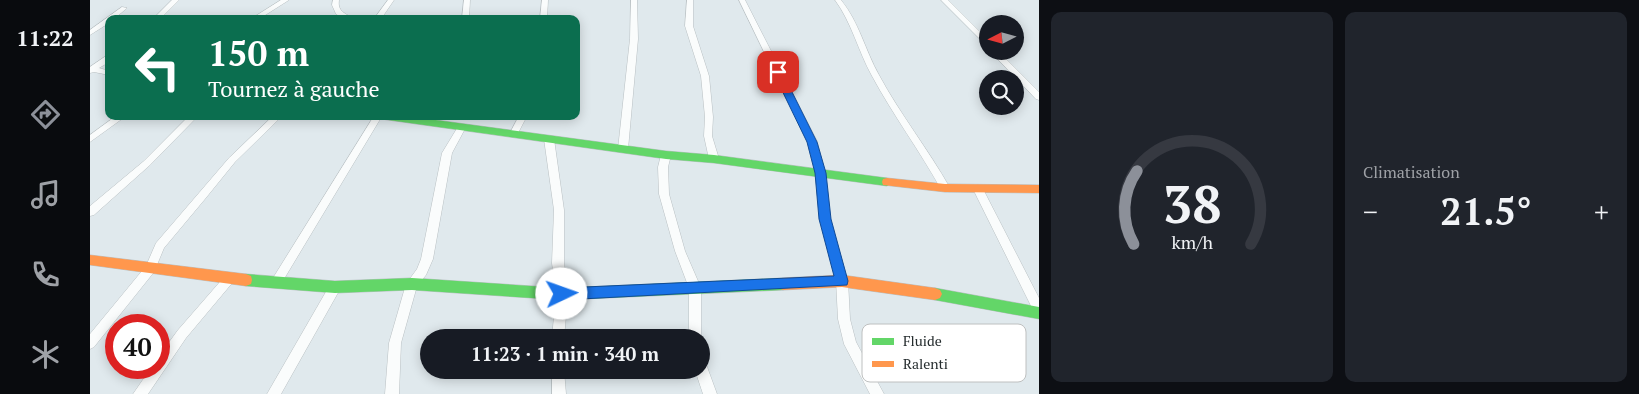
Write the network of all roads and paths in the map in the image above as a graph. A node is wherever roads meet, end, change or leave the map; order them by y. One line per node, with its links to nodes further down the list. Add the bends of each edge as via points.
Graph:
1 (176, 0): 14 (street)
2 (286, 0): 15 (street)
3 (336, 0): 16 (street, via 338,12)
4 (390, 0): 17 (street)
5 (467, 0): 18 (street)
6 (545, 0): 19 (street)
7 (634, 0): 38 (street, via 634,39)
8 (690, 0): 40 (street, via 689,26 704,76 708,136)
9 (742, 0): 41 (street, via 809,134)
10 (838, 0): 42 (street, via 854,25 873,72 930,159)
11 (944, 0): 22 (street)
12 (124, 8): 13 (street)
13 (114, 15)
14 (160, 15)
15 (261, 15)
16 (343, 15)
17 (380, 15)
18 (465, 15)
19 (543, 15)
20 (105, 22): 21 (street)
21 (90, 33)
22 (979, 36)
23 (1003, 60): 27 (street)
24 (105, 61): 25 (street)
25 (91, 70): 26 (street)
26 (105, 72)
27 (1039, 97)
28 (116, 120): 36 (street)
29 (190, 120): 45 (street, via 147,163)
30 (274, 120): 47 (street, via 232,160 201,196 160,246)
31 (378, 120): 50 (street)
32 (410, 120): 34 (street)
33 (521, 120): 35 (street)
34 (462, 127): 35 (street); 51 (street, via 447,153 427,259)
35 (514, 134): 37 (street)
36 (90, 139)
37 (549, 139): 38 (street); 54 (street, via 559,210 558,263)
38 (623, 149): 39 (street)
39 (666, 155): 40 (street); 53 (street, via 664,194 680,251)
40 (714, 159): 41 (street)
41 (820, 173): 42 (street); 49 (street, via 825,219)
42 (945, 188): 43 (street)
43 (978, 189): 44 (street); 55 (street)
44 (1039, 189)
45 (90, 212)
46 (90, 260): 47 (street)
47 (150, 269): 48 (street); 58 (street)
48 (229, 279): 50 (street); 63 (street, via 182,334)
49 (842, 281): 53 (street); 55 (street); 59 (street, via 844,319 850,344)
50 (277, 282): 52 (street)
51 (412, 284): 52 (street); 54 (street); 65 (street, via 395,343)
52 (336, 287): 64 (street)
53 (695, 288): 54 (street); 57 (street)
54 (562, 294): 56 (street)
55 (1039, 312)
56 (559, 329)
57 (695, 329)
58 (90, 343)
59 (862, 366)
60 (558, 379): 66 (street)
61 (705, 379): 67 (street)
62 (871, 382): 68 (street)
63 (140, 394)
64 (274, 394)
65 (392, 394)
66 (559, 394)
67 (710, 394)
68 (877, 394)

